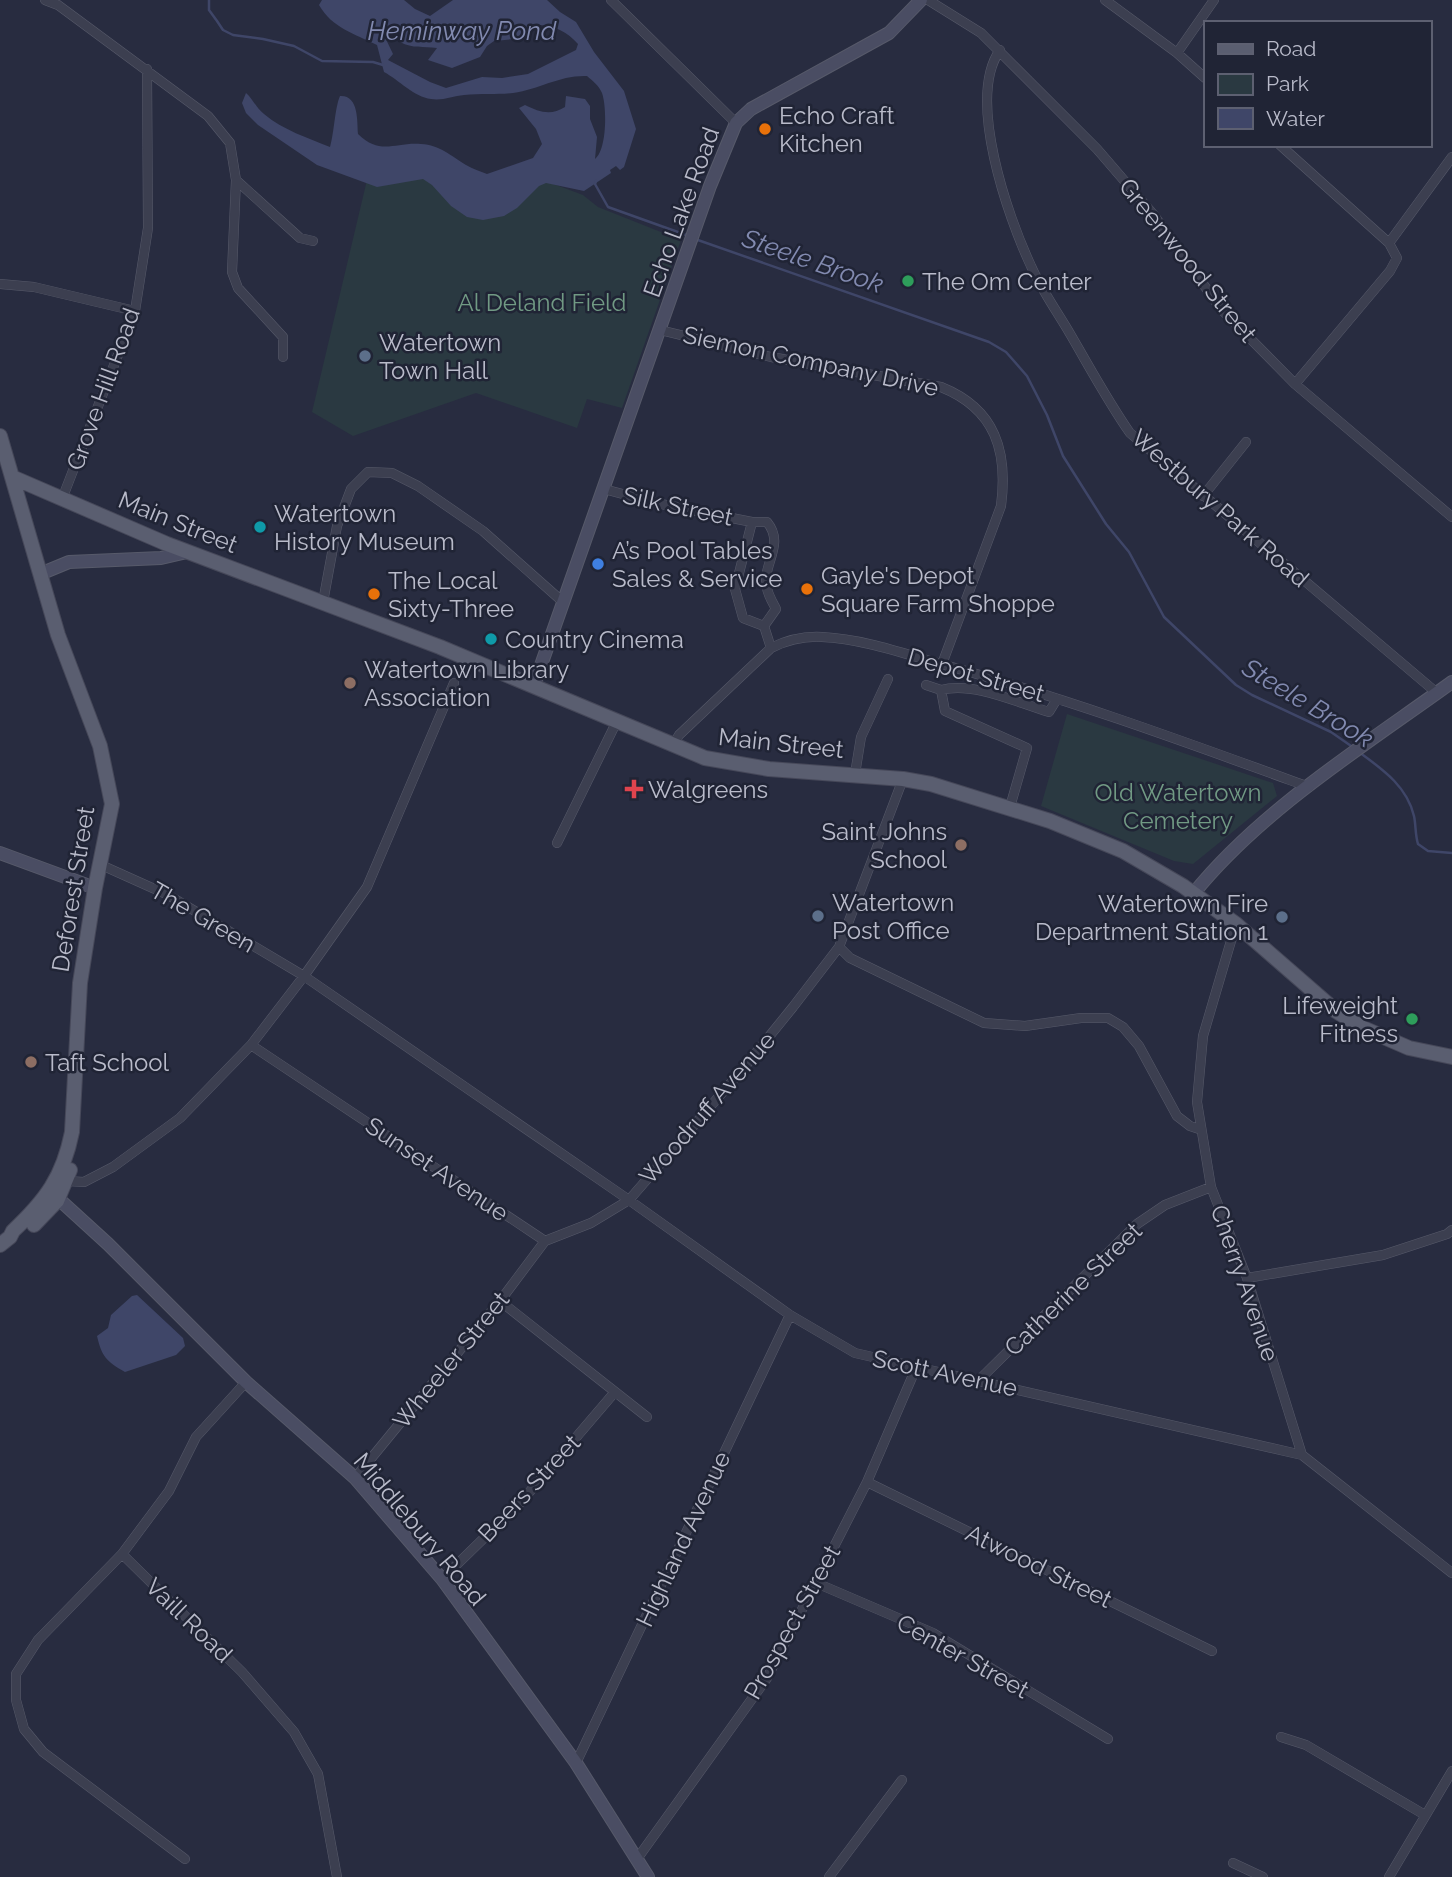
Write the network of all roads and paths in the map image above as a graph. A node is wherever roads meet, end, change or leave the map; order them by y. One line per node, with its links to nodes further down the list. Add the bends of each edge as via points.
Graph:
1 (45, 0): 9 (street)
2 (611, 0): 11 (street)
3 (921, 0): 11 (street, Echo Lake Road, via 888,33 751,109)
4 (928, 0): 7 (street, Greenwood Street)
5 (1105, 0): 8 (street)
6 (1214, 0): 8 (street)
7 (1000, 50): 21 (street, Greenwood Street, via 1097,149 1153,214 1222,309); 26 (street, Westbury Park Road, via 992,60 988,82 989,135 1000,182 1032,270 1130,433)
8 (1177, 53): 10 (street)
9 (147, 69): 14 (street, via 208,116 230,143); 18 (street, Grove Hill Road, via 148,228)
10 (1204, 77)
11 (736, 123): 19 (street, Echo Lake Road)
12 (1282, 147): 16 (street)
13 (1452, 157): 16 (street)
14 (236, 180): 15 (street, via 300,238); 20 (street, via 232,272 238,288 284,337)
15 (313, 241)
16 (1389, 243): 21 (street, via 1397,258 1390,271)
17 (0, 284): 18 (street, via 34,287)
18 (135, 311): 27 (street, Grove Hill Road)
19 (660, 330): 25 (street, Echo Lake Road); 36 (street, Siemon Company Drive, via 771,357 941,387 958,394 982,414 1000,448 1004,482 1000,506)
20 (283, 357)
21 (1295, 384): 28 (street, Greenwood Street)
22 (0, 436): 24 (main road, Deforest Street)
23 (1246, 442): 26 (street)
24 (6, 474): 27 (main road, Main Street); 31 (main road, Deforest Street)
25 (604, 489): 29 (street, Silk Street); 33 (street, Echo Lake Road)
26 (1203, 496): 43 (street, Westbury Park Road)
27 (62, 499): 30 (main road, Main Street)
28 (1452, 517)
29 (752, 522): 34 (street, Silk Street, via 735,589 743,618); 34 (street, Silk Street, via 766,522 773,530 775,545 766,586 776,609)
30 (187, 552): 31 (street, via 161,558 69,562); 32 (main road, Main Street)
31 (40, 574): 53 (main road, Deforest Street, via 107,771 112,804)
32 (323, 601): 33 (street, via 337,526 351,489 368,472 392,473 418,486 483,531); 40 (main road, Main Street)
33 (563, 602): 40 (street, Echo Lake Road)
34 (764, 626): 35 (street, Silk Street)
35 (771, 648): 36 (street, Depot Street, via 800,638 848,639); 46 (street, Depot Street)
36 (942, 664): 44 (street, Depot Street)
37 (888, 678): 47 (street, via 861,737)
38 (1452, 682): 43 (street)
39 (454, 683): 58 (street, via 367,887)
40 (534, 685): 45 (main road, Main Street)
41 (926, 685): 42 (street)
42 (941, 690): 44 (street, via 968,688 1049,712); 50 (street, via 945,711 1027,748)
43 (1437, 693): 49 (street)
44 (1057, 699): 49 (street, Depot Street)
45 (617, 721): 46 (main road, Main Street); 51 (street)
46 (673, 745): 47 (main road, Main Street, via 725,763)
47 (855, 774): 48 (main road, Main Street)
48 (903, 779): 50 (main road, Main Street); 57 (street, Woodruff Avenue)
49 (1309, 787): 55 (street, via 1226,857)
50 (1010, 807): 55 (main road, Main Street, via 1122,851)
51 (557, 843)
52 (0, 853): 54 (street)
53 (99, 864): 54 (main road, Deforest Street); 58 (street, The Green, via 168,895)
54 (95, 887): 62 (main road, Deforest Street, via 80,983)
55 (1194, 893): 56 (main road, Main Street)
56 (1236, 924): 60 (main road, Main Street, via 1336,1011 1363,1028 1409,1048); 61 (street, Cherry Avenue, via 1203,1036)
57 (839, 947): 61 (street, via 850,958 984,1023 1025,1026 1108,1018 1139,1046 1177,1116); 66 (street, Woodruff Avenue, via 742,1070)
58 (304, 976): 59 (street); 66 (street, Woodruff Avenue)
59 (251, 1045): 63 (street, via 180,1118 113,1167 84,1182); 69 (street, Sunset Avenue)
60 (1452, 1057)
61 (1199, 1129): 64 (street, Cherry Avenue)
62 (67, 1155): 63 (main road, via 71,1164); 65 (main road)
63 (67, 1181): 65 (main road)
64 (1211, 1187): 70 (street, Cherry Avenue); 74 (street, Catherine Street, via 1165,1206 1137,1224)
65 (54, 1195): 68 (main road); 75 (street, Middlebury Road)
66 (629, 1199): 69 (street, via 591,1223); 72 (street, Scott Avenue)
67 (1452, 1230): 70 (street, via 1383,1255)
68 (5, 1241)
69 (545, 1241): 71 (street, Wheeler Street)
70 (1247, 1278): 78 (street, Cherry Avenue)
71 (500, 1301): 76 (street); 79 (street, Wheeler Street)
72 (790, 1315): 73 (street, Scott Avenue, via 855,1353); 88 (street, Highland Avenue)
73 (916, 1368): 74 (street, Scott Avenue); 80 (street, Prospect Street)
74 (979, 1380): 78 (street, Scott Avenue)
75 (246, 1382): 79 (street, Middlebury Road); 81 (street, via 196,1437 169,1491)
76 (614, 1393): 77 (street); 83 (street, Beers Street, via 520,1503)
77 (648, 1417)
78 (1302, 1455): 82 (street)
79 (355, 1478): 83 (street, Middlebury Road)
80 (867, 1482): 84 (street, Prospect Street); 85 (street, Atwood Street)
81 (122, 1554): 92 (street, via 38,1640 16,1674 16,1700 24,1729 43,1752); 95 (street, Vaill Road, via 242,1672 294,1732 318,1774)
82 (1452, 1573)
83 (442, 1580): 88 (street, Middlebury Road)
84 (814, 1582): 87 (street, Center Street, via 933,1633); 93 (street, Prospect Street, via 766,1678)
85 (1212, 1651)
86 (1281, 1737): 91 (street, via 1306,1745)
87 (1108, 1739)
88 (576, 1763): 93 (street, Middlebury Road)
89 (1452, 1771): 91 (street)
90 (902, 1780): 97 (street)
91 (1425, 1815): 99 (street)
92 (185, 1859)
93 (637, 1860): 96 (street, Middlebury Road)
94 (1233, 1863): 98 (street)
95 (337, 1877)
96 (649, 1877)
97 (829, 1877)
98 (1263, 1877)
99 (1389, 1877)

